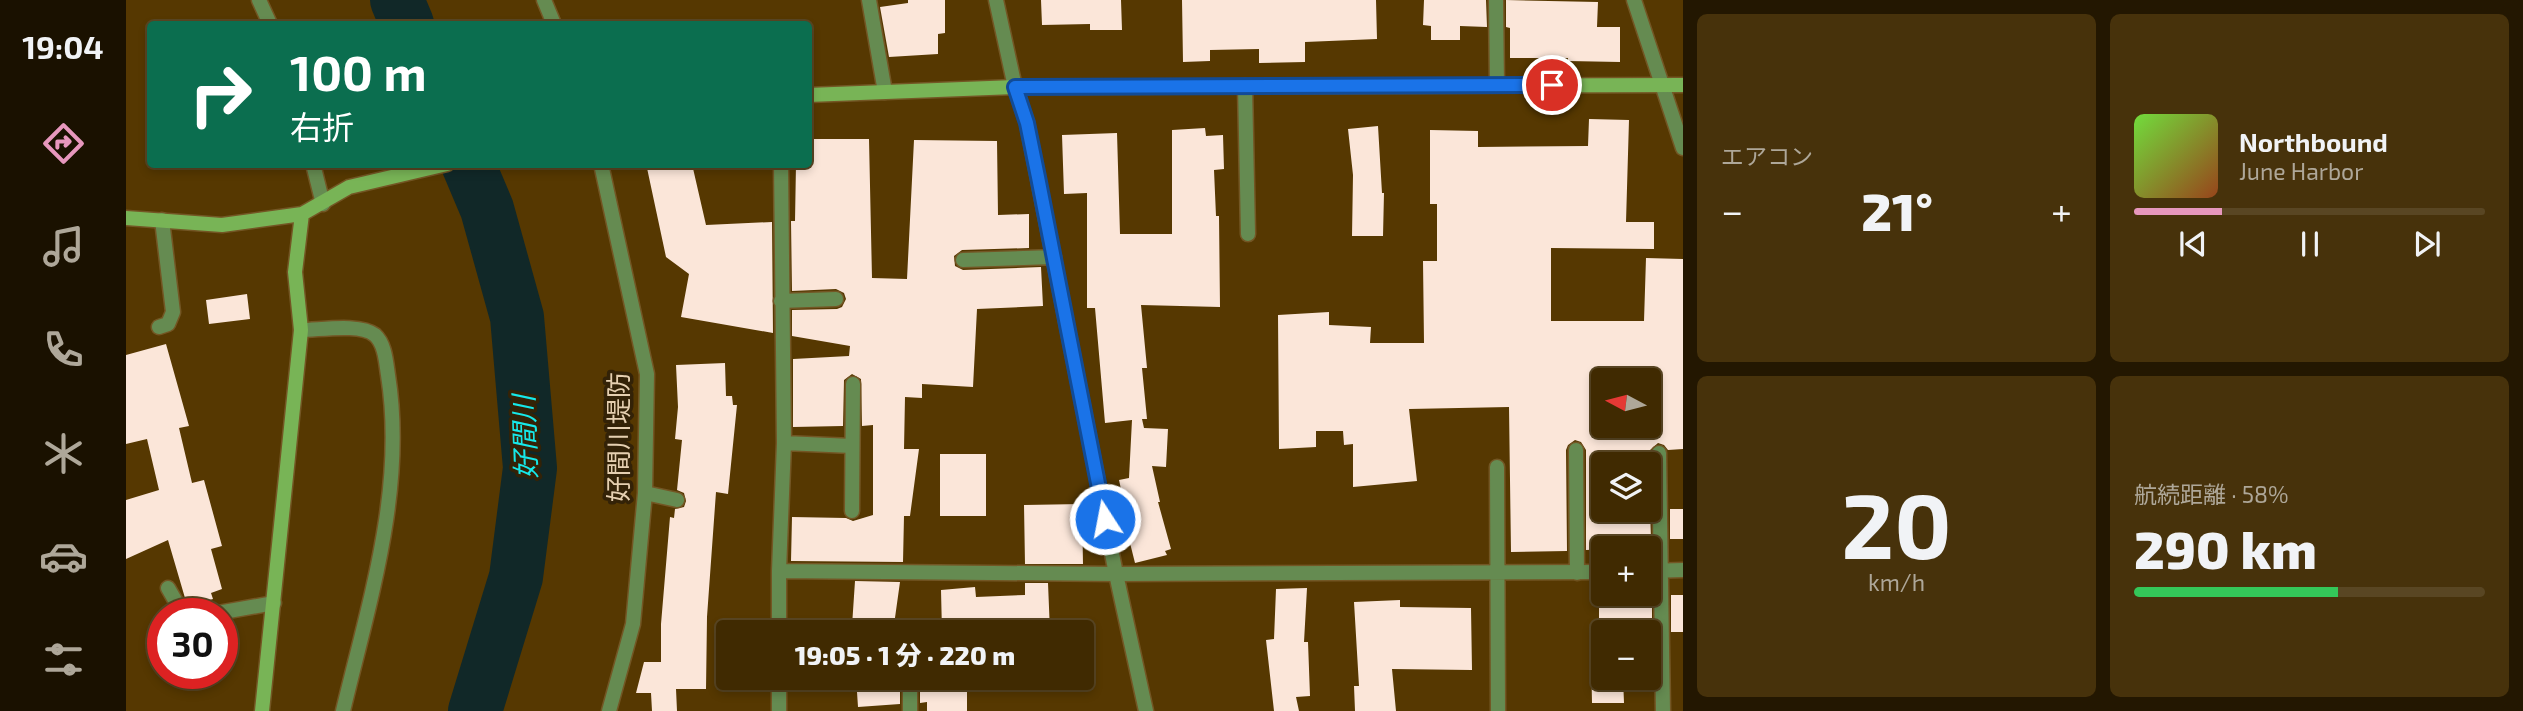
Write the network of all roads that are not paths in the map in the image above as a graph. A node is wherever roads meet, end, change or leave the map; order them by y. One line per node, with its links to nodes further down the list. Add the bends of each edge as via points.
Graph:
1 (259, 0): 7 (street)
2 (544, 0): 8 (street)
3 (869, 0): 14 (street)
4 (996, 0): 13 (street)
5 (1496, 0): 9 (street)
6 (1634, 0): 10 (street)
7 (269, 21)
8 (553, 21)
9 (1497, 85): 10 (street); 12 (street)
10 (1661, 85): 11 (street); 16 (street)
11 (1683, 85)
12 (1245, 86): 13 (street); 25 (street)
13 (1015, 87): 14 (street); 26 (street, via 1027,123)
14 (885, 92): 15 (street)
15 (812, 95)
16 (1683, 148)
17 (314, 168): 21 (street)
18 (430, 168): 21 (street, via 349,187)
19 (602, 168): 37 (street, 好間川堤防, via 647,374)
20 (781, 168): 29 (street)
21 (323, 204): 22 (street)
22 (302, 214): 24 (street, via 222,225); 31 (street, via 295,272)
23 (126, 218): 24 (street)
24 (162, 220): 30 (street, via 173,312 168,324)
25 (1248, 234)
26 (1054, 257): 27 (street); 46 (street)
27 (963, 260)
28 (836, 299): 29 (street)
29 (781, 300): 33 (street)
30 (159, 327)
31 (301, 330): 49 (street); 56 (street, via 360,329 376,336 384,350 393,404 382,550)
32 (853, 384): 34 (street)
33 (784, 443): 34 (street); 41 (street)
34 (852, 446): 39 (street)
35 (1576, 450): 45 (street)
36 (1497, 467): 44 (street)
37 (645, 493): 38 (street); 57 (street, 好間川堤防, via 633,624)
38 (677, 500)
39 (852, 511)
40 (1683, 570): 42 (street)
41 (779, 571): 46 (street); 52 (street)
42 (1661, 571)
43 (1591, 572): 45 (street)
44 (1497, 573): 45 (street); 46 (street); 61 (street)
45 (1577, 573)
46 (1116, 574): 60 (street)
47 (168, 588): 48 (street)
48 (174, 598)
49 (274, 603): 51 (street); 55 (street)
50 (1657, 606): 62 (street)
51 (238, 609)
52 (779, 620)
53 (779, 690): 58 (street)
54 (910, 690): 59 (street)
55 (262, 711)
56 (343, 711)
57 (609, 711)
58 (779, 711)
59 (910, 711)
60 (1146, 711)
61 (1498, 711)
62 (1662, 711)

